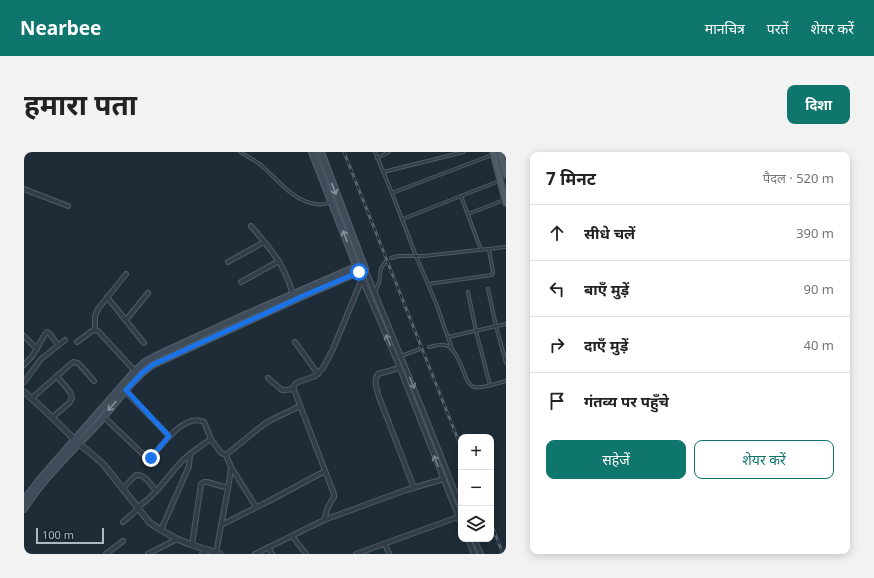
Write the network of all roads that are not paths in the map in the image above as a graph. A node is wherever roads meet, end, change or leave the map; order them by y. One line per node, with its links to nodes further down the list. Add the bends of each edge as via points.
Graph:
1 (240, 152): 19 (lane, via 258,163 286,189 305,202)
2 (312, 152): 19 (main road)
3 (321, 152): 33 (main road, one-way to 33)
4 (375, 152): 11 (lane)
5 (389, 152): 11 (lane)
6 (450, 152): 10 (lane)
7 (462, 152): 10 (lane)
8 (500, 152): 13 (main road)
9 (493, 153): 14 (main road); 16 (lane)
10 (451, 155): 12 (lane)
11 (377, 158): 12 (lane)
12 (383, 172): 16 (lane)
13 (506, 175)
14 (502, 183): 17 (lane); 18 (main road)
15 (24, 189): 20 (street)
16 (392, 193): 22 (lane)
17 (462, 196): 21 (lane); 22 (lane)
18 (506, 201): 21 (lane)
19 (332, 202): 33 (main road, one-way to 19)
20 (68, 206)
21 (468, 214): 27 (lane)
22 (402, 219): 28 (lane)
23 (251, 226): 24 (street)
24 (264, 242): 30 (street); 32 (street)
25 (506, 247): 26 (lane)
26 (489, 249): 27 (lane); 37 (lane, via 492,275)
27 (481, 250): 28 (lane)
28 (416, 256): 29 (lane); 37 (lane)
29 (391, 258)
30 (279, 261): 36 (street); 42 (street)
31 (386, 261): 41 (lane, via 381,266)
32 (228, 262)
33 (361, 268): 35 (street); 41 (street); 42 (main road); 73 (main road, via 152,365)
34 (126, 274): 43 (street)
35 (362, 279): 63 (street, one-way to 35); 65 (street, via 330,356)
36 (241, 282)
37 (428, 284): 50 (lane)
38 (488, 289): 46 (lane)
39 (468, 292): 48 (lane)
40 (148, 293): 44 (street)
41 (375, 293): 60 (street)
42 (293, 294): 64 (main road, via 156,356)
43 (107, 297): 44 (street); 47 (street, via 96,311)
44 (126, 320): 54 (street)
45 (506, 324): 46 (lane)
46 (496, 326): 48 (lane); 61 (lane)
47 (95, 330): 52 (street); 64 (street, via 100,332)
48 (476, 331): 50 (lane); 71 (lane)
49 (24, 336): 57 (street)
50 (448, 337): 59 (lane)
51 (65, 340): 55 (street)
52 (77, 342)
53 (295, 342): 65 (street)
54 (144, 343)
55 (58, 345): 57 (street, via 47,332); 70 (street, via 41,359)
56 (429, 347): 59 (lane, via 441,344)
57 (36, 349): 62 (street)
58 (420, 349): 60 (lane)
59 (452, 349): 71 (lane, via 473,387)
60 (401, 356): 92 (street, one-way to 92)
61 (506, 363)
62 (24, 365)
63 (399, 368): 86 (street, one-way to 63); 89 (street, via 378,374 375,382)
64 (135, 371): 81 (main road)
65 (318, 374): 72 (street, via 296,383)
66 (57, 376): 68 (street, via 75,362); 75 (street); 77 (street, via 72,398)
67 (268, 378): 72 (street, via 282,390)
68 (94, 381)
69 (506, 381): 71 (lane)
70 (24, 382)
71 (490, 385)
72 (294, 389): 76 (street)
73 (126, 390): 78 (main road, one-way to 78); 79 (street)
74 (24, 392): 75 (street)
75 (32, 398): 77 (street)
76 (300, 406): 83 (street, via 263,425); 85 (street)
77 (53, 417): 81 (street)
78 (104, 417): 79 (street, via 149,459); 81 (main road)
79 (169, 436): 80 (street, via 190,421 198,420 204,422)
80 (211, 439): 82 (street); 83 (street, via 221,453)
81 (77, 441): 87 (street, via 104,465); 91 (main road); 95 (main road)
82 (190, 454): 90 (street); 100 (street, via 189,466)
83 (226, 455): 84 (street)
84 (231, 467): 88 (street); 93 (street)
85 (325, 471): 93 (street); 97 (street, via 334,497)
86 (444, 479): 89 (street); 96 (street)
87 (123, 488): 90 (street, via 138,474 142,475); 94 (street)
88 (228, 488): 99 (street); 107 (street, via 206,482 201,484)
89 (414, 488): 97 (street)
90 (156, 491): 94 (street)
91 (24, 500)
92 (461, 506)
93 (256, 507): 99 (street)
94 (139, 508): 98 (street); 100 (street, via 150,523)
95 (24, 509)
96 (458, 517): 106 (street)
97 (324, 520): 101 (street)
98 (124, 522)
99 (221, 525): 114 (street)
100 (161, 530): 102 (street)
101 (292, 536): 108 (street); 117 (street)
102 (177, 539): 107 (street); 112 (street)
103 (124, 541): 111 (street)
104 (469, 542): 120 (street)
105 (475, 542): 121 (street)
106 (385, 544): 110 (street); 119 (street)
107 (192, 546): 109 (street)
108 (268, 548): 115 (street); 116 (street)
109 (209, 550): 113 (street); 114 (street)
110 (368, 552): 118 (street)
111 (106, 554)
112 (148, 554)
113 (202, 554)
114 (218, 554)
115 (255, 554)
116 (272, 554)
117 (306, 554)
118 (356, 554)
119 (389, 554)
120 (474, 554)
121 (481, 554)

